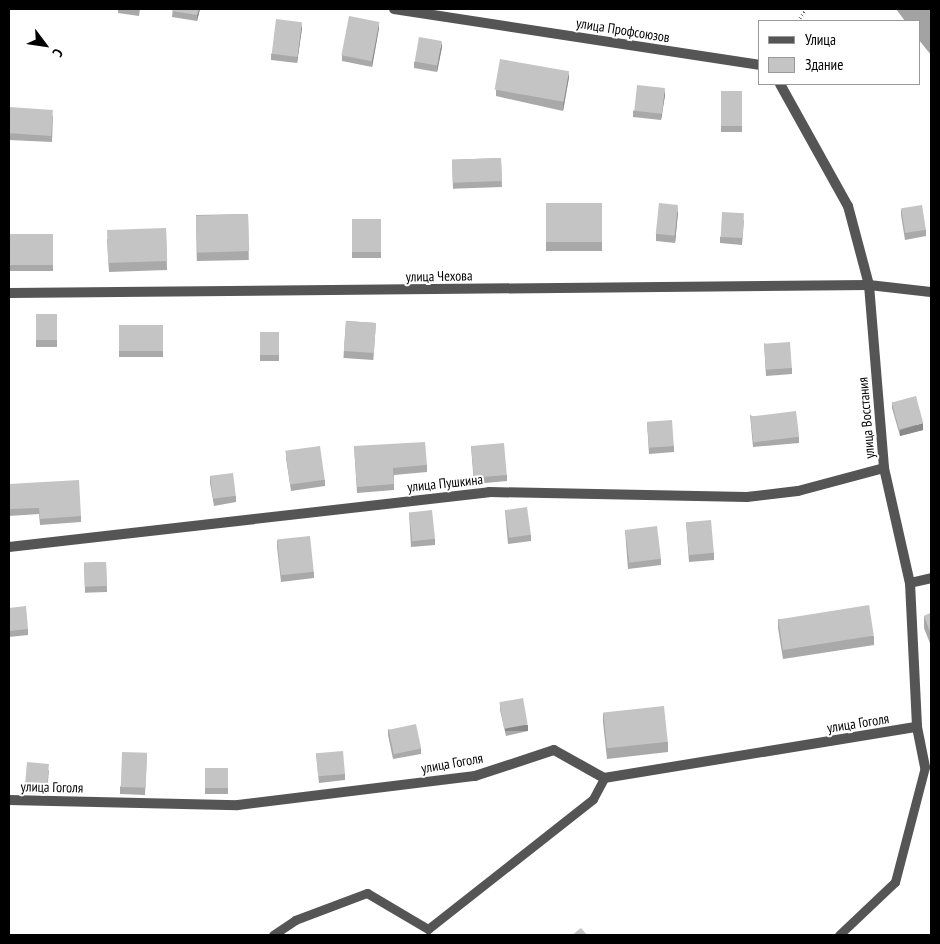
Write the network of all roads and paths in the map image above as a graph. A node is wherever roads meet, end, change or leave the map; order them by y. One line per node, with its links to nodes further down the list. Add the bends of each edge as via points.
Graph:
1 (394, 9): 4 (street, улица Профсоюзов)
2 (806, 9): 3 (path)
3 (799, 20)
4 (758, 65)
5 (781, 85): 6 (street, улица Восстания, via 848,206)
6 (869, 285): 7 (street, улица Чехова); 8 (street, улица Чехова); 9 (street, улица Восстания)
7 (931, 292)
8 (9, 293)
9 (884, 468): 10 (street, улица Пушкина, via 798,491 747,497 488,492); 12 (street, улица Восстания)
10 (9, 547)
11 (931, 578): 12 (street)
12 (910, 583): 13 (street, улица Восстания)
13 (917, 727): 14 (street, улица Восстания); 15 (street, улица Гоголя)
14 (926, 767): 18 (lane, via 894,882)
15 (604, 778): 16 (street, улица Гоголя, via 554,750 476,776 238,805); 17 (lane, via 593,799 428,929 367,893 295,920)
16 (9, 800)
17 (273, 935)
18 (839, 935)

